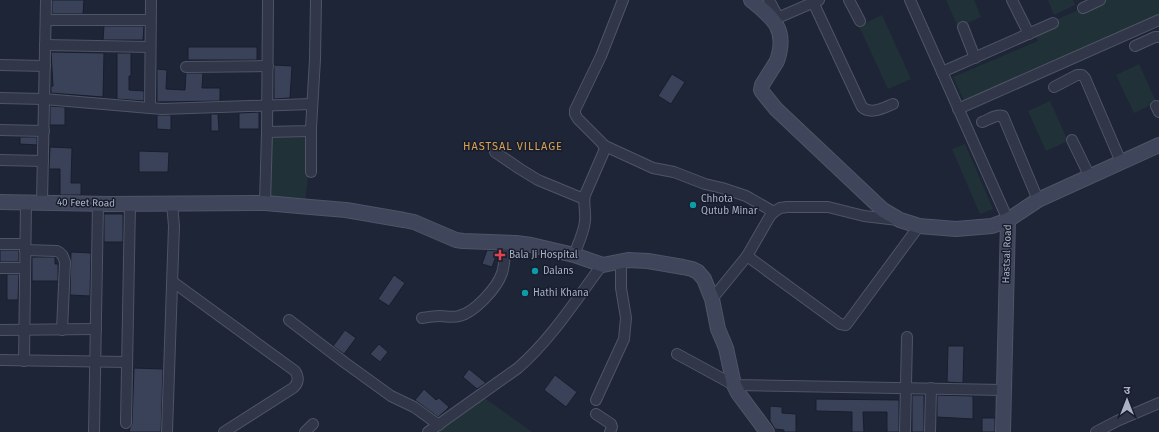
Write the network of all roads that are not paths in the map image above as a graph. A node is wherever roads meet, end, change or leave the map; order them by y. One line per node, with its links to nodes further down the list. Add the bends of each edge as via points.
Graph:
1 (46, 0): 15 (street)
2 (151, 0): 16 (street)
3 (268, 0): 29 (street)
4 (316, 0): 35 (street)
5 (624, 0): 46 (street, via 575,110 578,119)
6 (751, 0): 14 (street)
7 (769, 0): 14 (street)
8 (849, 0): 18 (street)
9 (910, 0): 31 (street)
10 (1012, 0): 21 (street)
11 (1100, 0): 13 (street)
12 (816, 1): 14 (street, via 782,16); 36 (street, via 862,106 870,111)
13 (1083, 8)
14 (774, 15): 64 (street, via 780,32 781,46 777,61 761,90 776,109 841,171 883,210)
15 (46, 20): 16 (street); 23 (street)
16 (150, 20): 25 (street)
17 (1159, 20): 39 (street)
18 (860, 21)
19 (1053, 22): 21 (street)
20 (962, 27): 26 (street)
21 (1028, 34): 26 (street)
22 (1159, 37): 24 (street)
23 (45, 45): 25 (street); 28 (street)
24 (1135, 46)
25 (150, 47): 38 (street)
26 (975, 58): 31 (street)
27 (0, 65): 28 (street)
28 (45, 66): 34 (street)
29 (268, 66): 30 (street); 37 (street)
30 (186, 67)
31 (942, 72): 39 (street)
32 (1054, 87): 51 (street, via 1077,75 1085,78)
33 (0, 98): 34 (street)
34 (44, 99): 38 (street); 43 (street)
35 (312, 104): 37 (street); 42 (street)
36 (893, 104)
37 (267, 106): 38 (street); 44 (street)
38 (150, 108)
39 (958, 108): 65 (street)
40 (982, 122): 55 (street, via 998,115 1003,116)
41 (0, 130): 43 (street)
42 (311, 130): 44 (street); 52 (street)
43 (44, 131): 50 (street)
44 (267, 132): 59 (street)
45 (1072, 140): 53 (street)
46 (603, 145): 54 (street, via 604,151); 63 (street, via 653,168 674,172 746,196)
47 (1159, 145): 51 (street, Hastsal Road)
48 (495, 152): 54 (street, via 538,180)
49 (0, 160): 50 (street)
50 (43, 161): 58 (street)
51 (1122, 162): 53 (street, Hastsal Road)
52 (311, 172)
53 (1090, 177): 55 (street, Hastsal Road)
54 (584, 199): 70 (street, via 584,226)
55 (1038, 200): 65 (street, Hastsal Road)
56 (0, 202): 57 (street, 40 Feet Road)
57 (26, 202): 58 (street, 40 Feet Road); 69 (street)
58 (42, 202): 60 (street, 40 Feet Road)
59 (265, 203): 62 (street, 40 Feet Road); 67 (street, 40 Feet Road, via 346,210 414,222 456,240)
60 (98, 204): 61 (street, 40 Feet Road); 80 (street)
61 (130, 204): 62 (street, 40 Feet Road); 89 (street)
62 (172, 204): 76 (street)
63 (774, 212): 64 (street, via 787,207 828,207 864,216); 71 (street)
64 (900, 220): 66 (street)
65 (1008, 220): 66 (street, via 992,226 956,229); 93 (street, Hastsal Road)
66 (918, 226): 71 (street, via 846,325 840,324)
67 (505, 243): 70 (street, 40 Feet Road, via 540,246); 78 (street, via 501,275 474,308 460,316)
68 (0, 244): 69 (street)
69 (25, 247): 75 (street); 83 (street, via 57,251 63,256 65,262)
70 (574, 255): 73 (street, 40 Feet Road)
71 (747, 256): 77 (street)
72 (621, 262): 73 (street); 77 (street, via 648,261 692,269 704,279); 94 (street, via 626,318 624,339)
73 (603, 265): 99 (street, via 529,359)
74 (0, 268): 75 (street)
75 (25, 268): 82 (street)
76 (173, 282): 101 (street); 102 (street, via 295,371 298,376 293,388)
77 (712, 299): 90 (street)
78 (422, 318)
79 (289, 320): 99 (street, via 391,396)
80 (96, 329): 83 (street); 88 (street)
81 (0, 330): 82 (street)
82 (25, 330): 83 (street); 87 (street)
83 (62, 330)
84 (907, 337): 91 (street)
85 (677, 354): 90 (street)
86 (0, 360): 87 (street)
87 (24, 361): 88 (street)
88 (95, 362): 89 (street); 100 (street)
89 (127, 362): 97 (street)
90 (734, 385): 91 (street); 106 (street)
91 (906, 388): 92 (street); 107 (street)
92 (931, 388): 93 (street); 108 (street)
93 (1003, 390): 109 (street, Hastsal Road)
94 (596, 400)
95 (1159, 402): 110 (street)
96 (596, 414): 105 (street, via 611,424)
97 (126, 423)
98 (312, 424): 103 (street)
99 (438, 425): 104 (street)
100 (94, 432)
101 (167, 432)
102 (224, 432)
103 (305, 432)
104 (428, 432)
105 (610, 432)
106 (767, 432)
107 (905, 432)
108 (930, 432)
109 (1003, 432)
110 (1096, 432)

